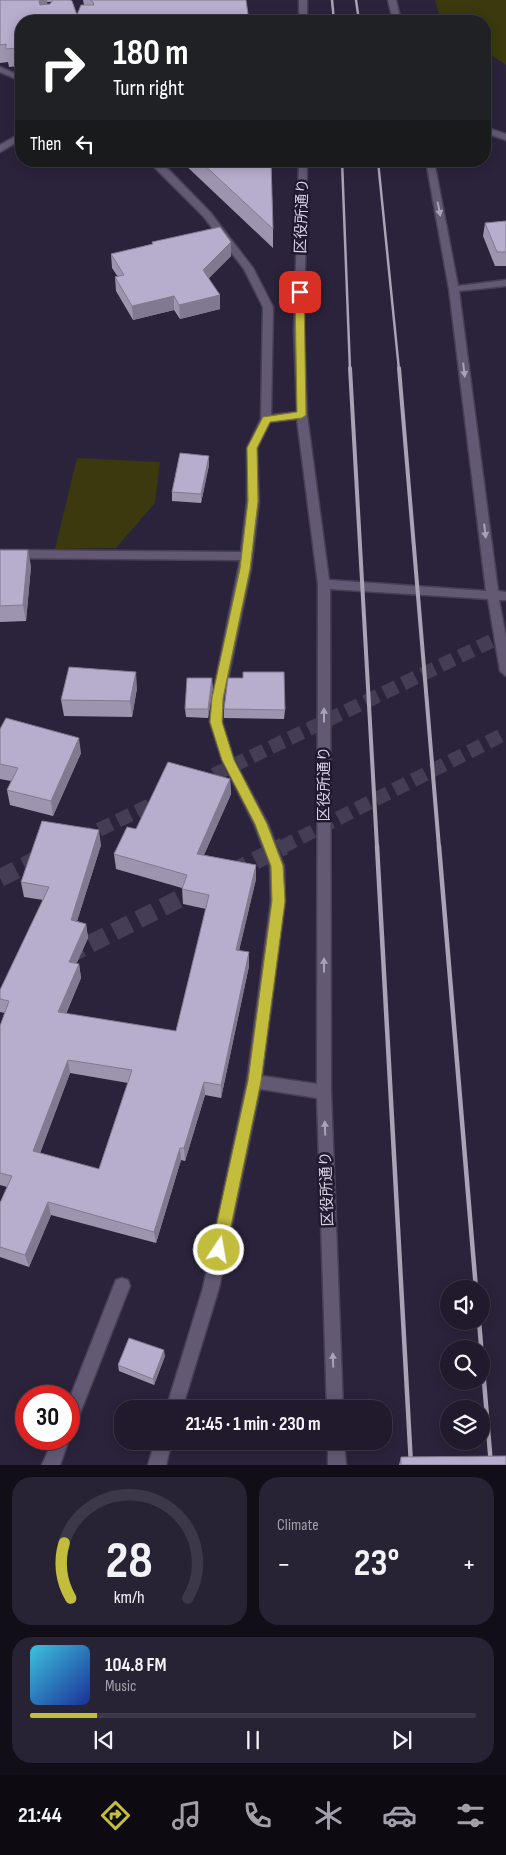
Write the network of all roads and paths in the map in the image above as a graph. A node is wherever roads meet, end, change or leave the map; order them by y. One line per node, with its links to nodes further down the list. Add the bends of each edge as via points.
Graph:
1 (302, 0): 3 (street)
2 (392, 0): 4 (street)
3 (303, 15)
4 (396, 15)
5 (0, 69): 6 (street)
6 (15, 76)
7 (491, 132): 8 (street)
8 (506, 137)
9 (15, 140): 10 (street)
10 (0, 149)
11 (159, 167): 17 (street, via 207,214 248,268 268,307)
12 (303, 167): 16 (street, 区役所通り, via 299,330)
13 (431, 167): 15 (street, one-way to 15)
14 (506, 283): 15 (street)
15 (454, 289): 21 (street, one-way to 21)
16 (302, 415): 17 (street); 20 (street, 区役所通り)
17 (266, 419): 19 (street, via 252,448 253,501)
18 (0, 554): 19 (street)
19 (246, 556): 24 (street, via 216,722 228,760 261,824 277,866 278,901)
20 (324, 584): 21 (street); 25 (street, 区役所通り, one-way to 20)
21 (493, 596): 22 (street); 23 (street)
22 (506, 596)
23 (506, 670)
24 (254, 1081): 25 (street); 28 (street, via 211,1288)
25 (324, 1092): 29 (street, 区役所通り, one-way to 25)
26 (122, 1286): 27 (street)
27 (80, 1392)
28 (177, 1400)
29 (335, 1400)
30 (57, 1450): 33 (street)
31 (161, 1450): 34 (street)
32 (336, 1450): 35 (street)
33 (51, 1465)
34 (157, 1465)
35 (337, 1465)

